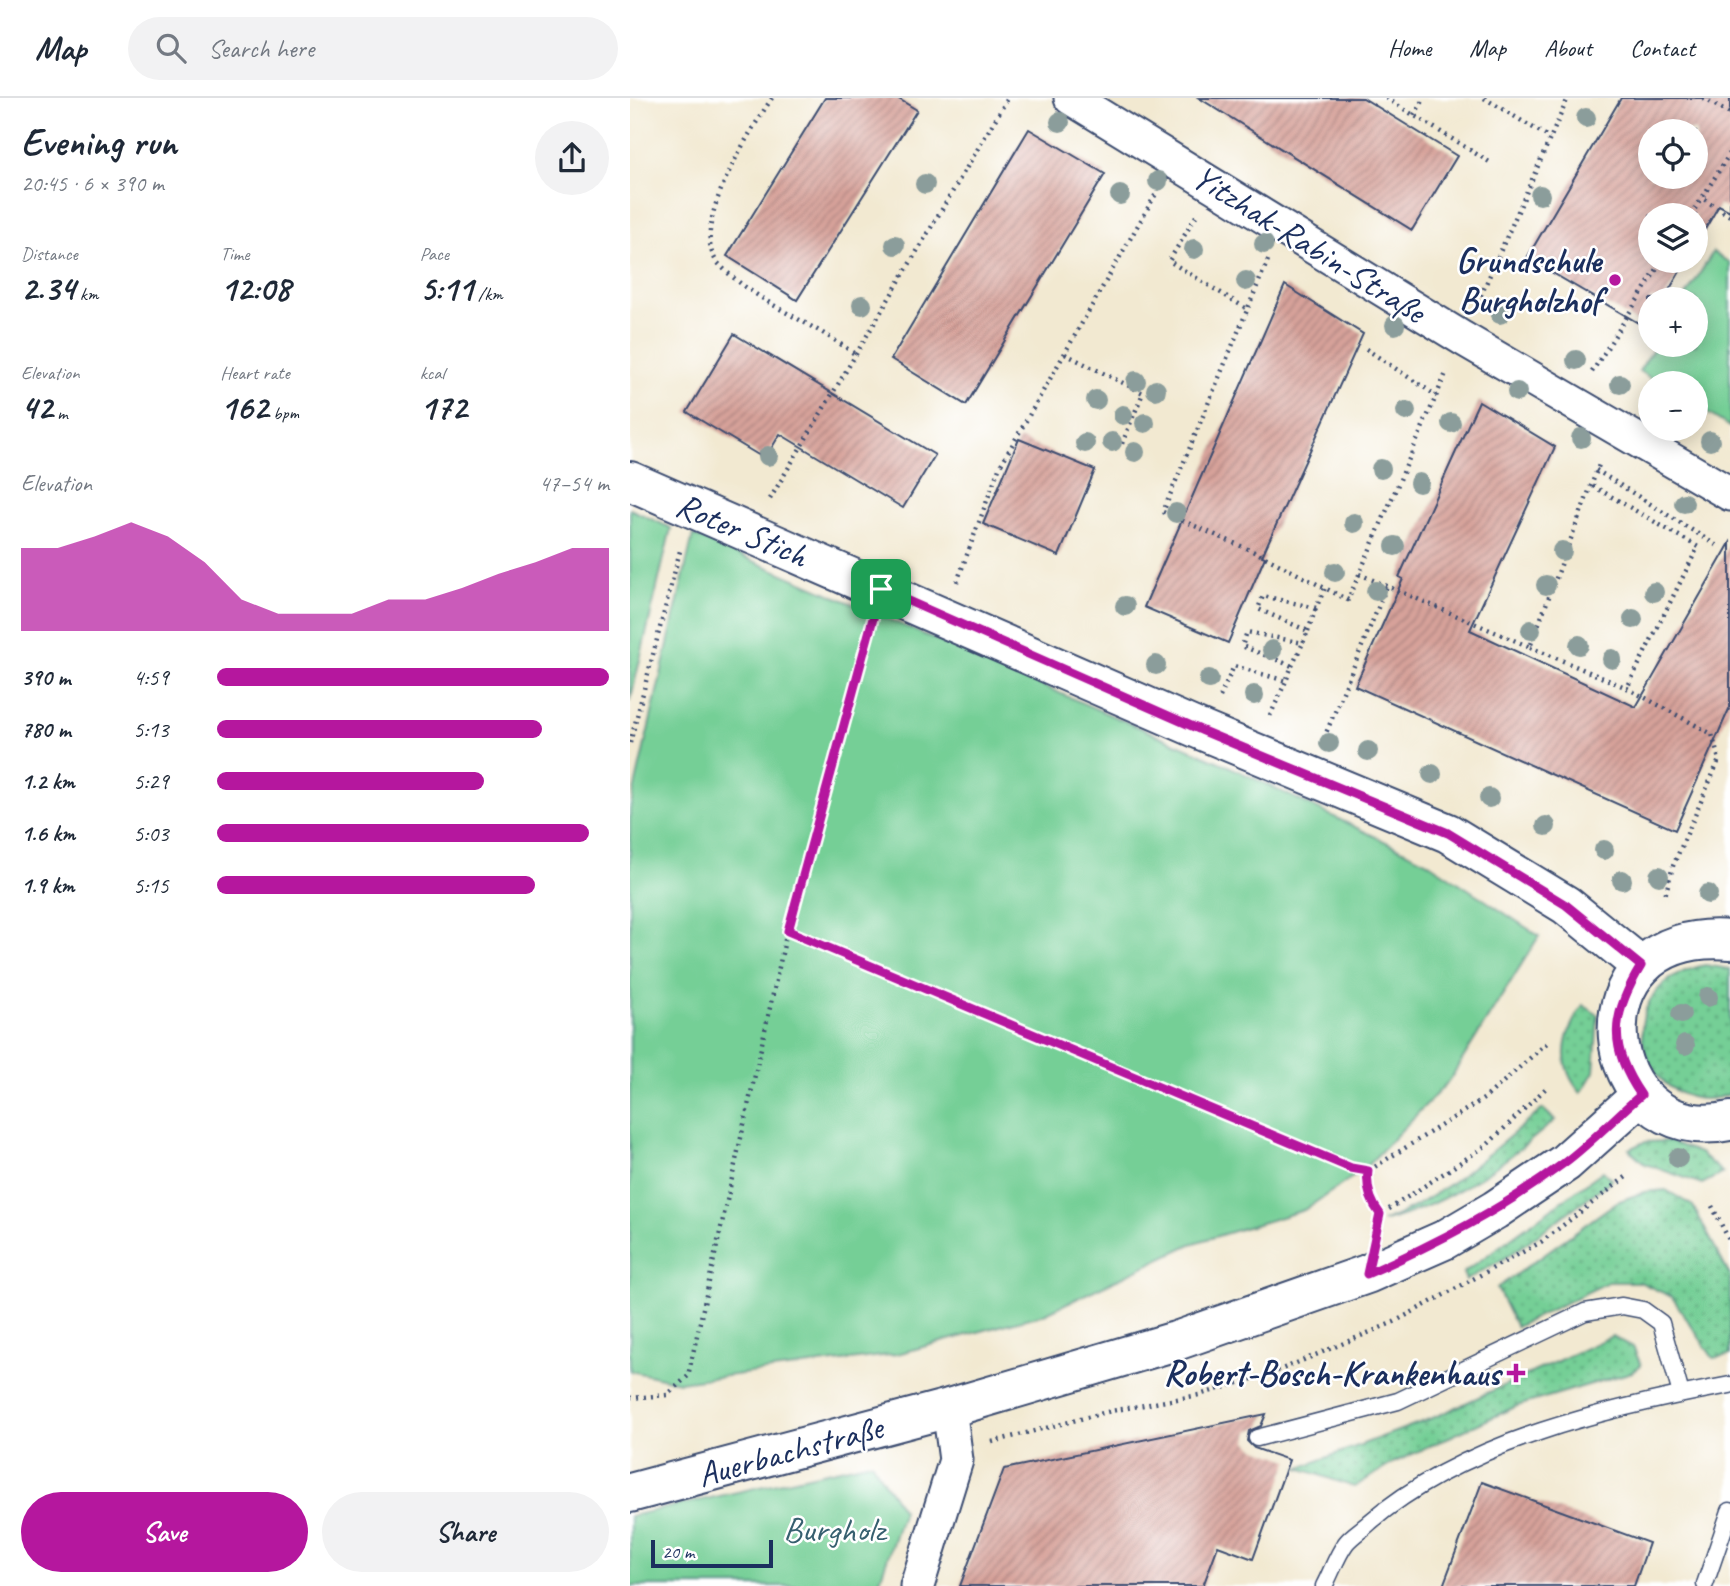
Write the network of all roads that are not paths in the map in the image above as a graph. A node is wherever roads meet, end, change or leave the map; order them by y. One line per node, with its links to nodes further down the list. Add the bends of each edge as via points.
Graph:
1 (1071, 98): 3 (street, Yitzhak-Rabin-Straße)
2 (630, 481): 5 (main road, Roter Stich, via 1448,833 1566,905)
3 (1730, 494)
4 (1730, 940): 5 (main road, via 1701,938 1667,947)
5 (1641, 966): 6 (main road, via 1617,1019 1617,1046 1625,1072)
6 (1641, 1095): 7 (main road, via 1662,1112 1688,1122 1715,1125); 10 (main road, Auerbachstraße, via 1564,1163 1444,1240 1367,1274 1176,1342)
7 (1730, 1121)
8 (1730, 1385): 9 (lane)
9 (1681, 1394): 11 (lane, via 1661,1323 1643,1310 1622,1306 1585,1312 1398,1401); 16 (lane, via 1555,1428 1477,1456 1408,1493 1346,1543)
10 (949, 1408): 12 (main road, Auerbachstraße); 15 (street, via 956,1460)
11 (1257, 1438)
12 (630, 1493)
13 (1730, 1511): 14 (lane)
14 (1705, 1584)
15 (917, 1586)
16 (1325, 1586)

